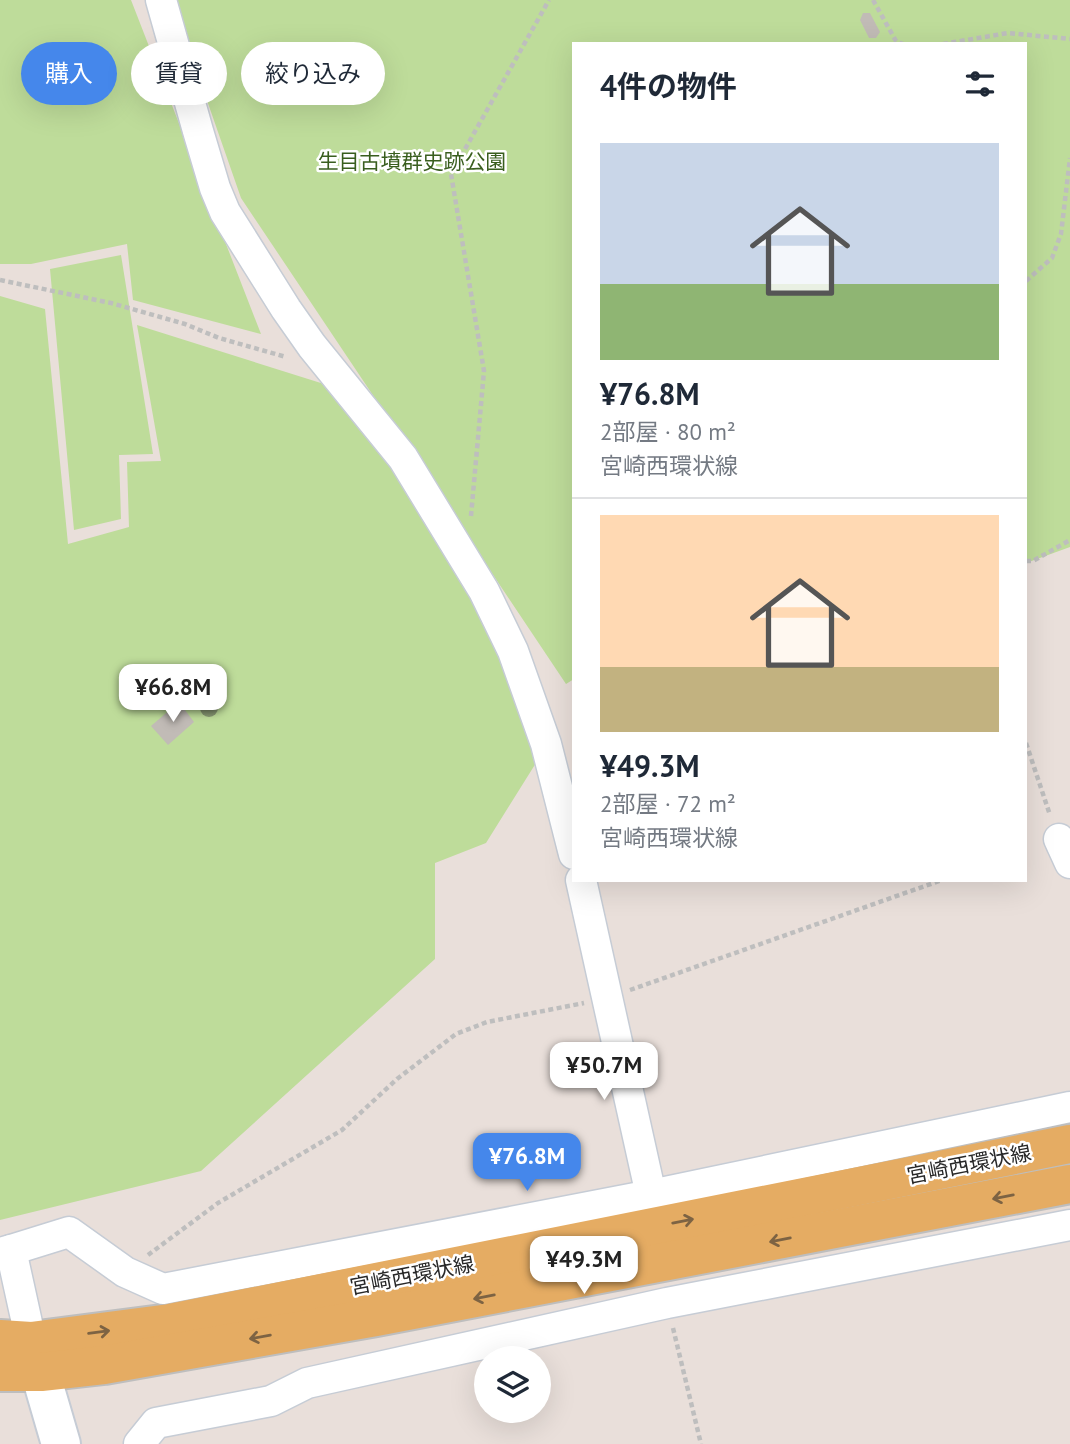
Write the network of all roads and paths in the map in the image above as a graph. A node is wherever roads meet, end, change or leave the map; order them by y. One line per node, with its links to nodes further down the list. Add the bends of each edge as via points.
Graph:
1 (162, 0): 10 (street, via 225,212 286,309)
2 (549, 0): 13 (path, via 451,174 484,371)
3 (873, 0): 5 (path)
4 (1070, 39): 6 (path, via 1008,33)
5 (898, 42)
6 (955, 42)
7 (1070, 158): 9 (path, via 1061,234 1052,258)
8 (0, 280): 10 (path, via 111,303)
9 (1027, 280)
10 (331, 369): 13 (street, via 403,457)
11 (1070, 540): 12 (path)
12 (1027, 561)
13 (466, 562): 15 (street, via 513,651 546,744)
14 (1027, 746): 16 (path)
15 (572, 846)
16 (1064, 851)
17 (581, 882): 19 (street)
18 (936, 882): 19 (path)
19 (607, 999): 23 (street); 26 (path, via 487,1023 456,1034 397,1079 342,1130 218,1203)
20 (1070, 1107): 23 (street)
21 (1070, 1144): 28 (main road, 宮崎西環状線, one-way to 21)
22 (1070, 1184): 28 (main road, 宮崎西環状線, one-way to 28, via 104,1365)
23 (651, 1195): 26 (street, via 163,1289)
24 (1070, 1225): 27 (street)
25 (6, 1251): 26 (street, via 69,1232); 28 (street)
26 (125, 1272)
27 (667, 1304): 31 (street, via 307,1383 271,1401 156,1423); 32 (path)
28 (24, 1351): 29 (main road, 宮崎西環状線); 30 (street)
29 (0, 1373)
30 (61, 1444)
31 (139, 1444)
32 (701, 1444)

